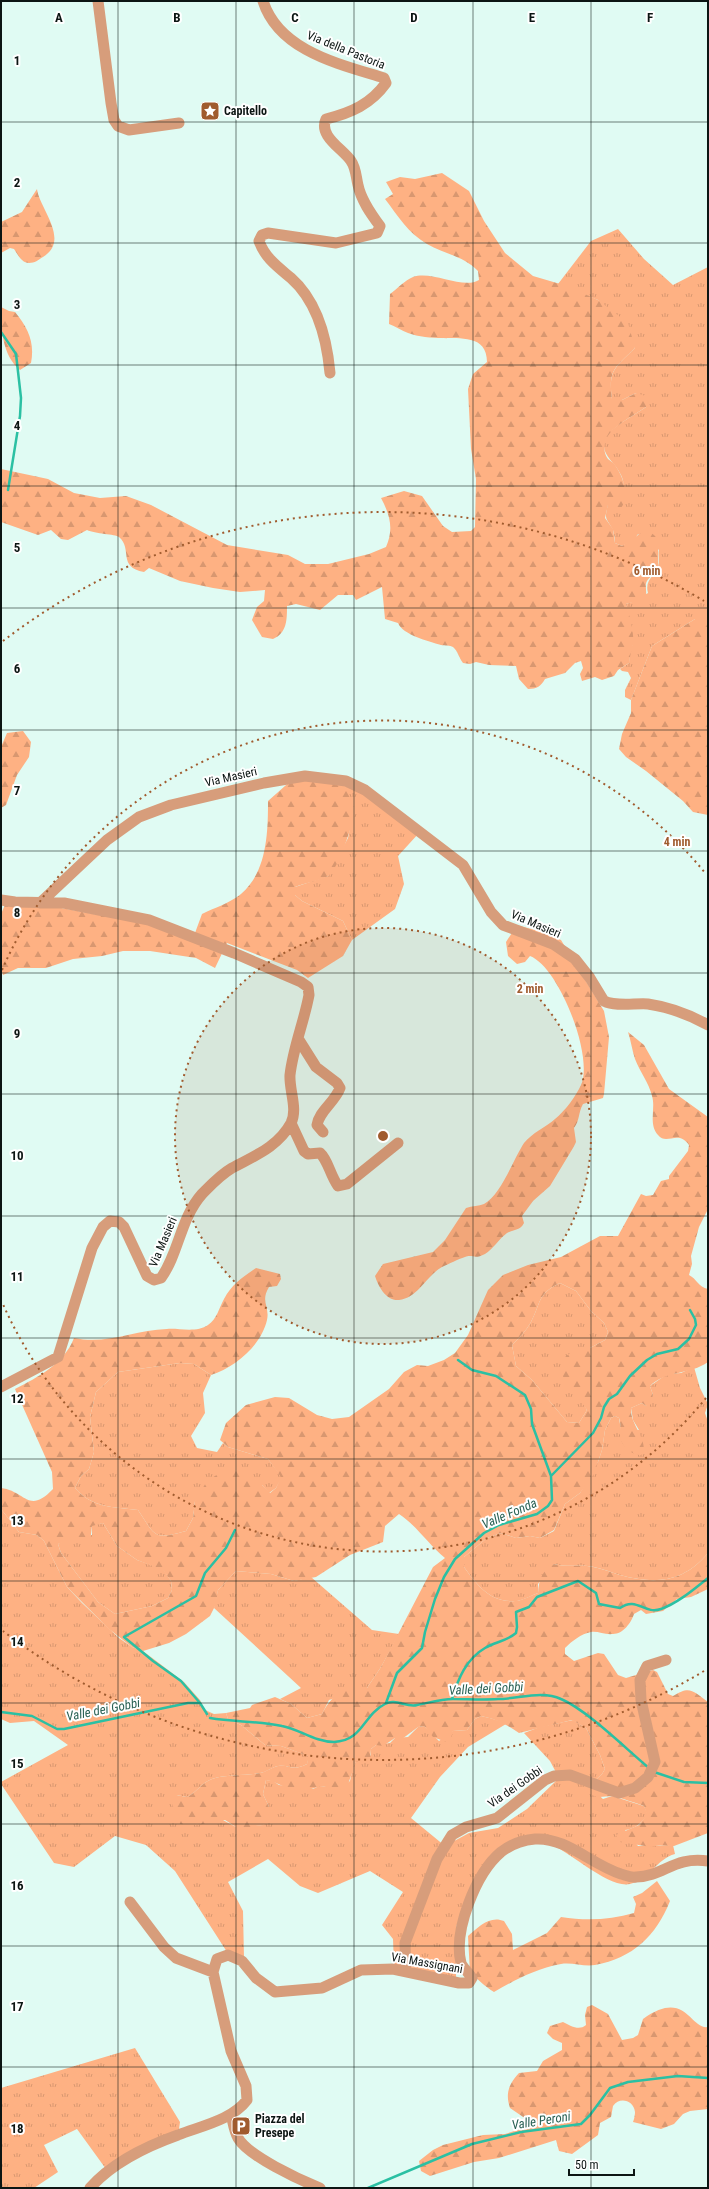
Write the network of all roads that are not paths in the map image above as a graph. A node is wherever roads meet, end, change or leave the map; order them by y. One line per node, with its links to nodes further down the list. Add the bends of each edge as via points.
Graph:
1 (98, 1): 3 (street, via 114,120 118,126 129,130)
2 (263, 1): 4 (street, Via della Pastoria, via 272,20 293,41 334,61 384,78 386,83 359,108 326,119 324,124 327,135 351,161 362,198 380,226 377,233 336,243 268,233 262,235 259,241 277,268 298,286 319,319 328,350)
3 (179, 123)
4 (330, 373)
5 (1, 900): 6 (street)
6 (40, 903): 7 (street, Via Masieri, via 107,840 139,817 170,805 264,782 304,776 346,781 370,794 463,865 491,912 503,925 553,944 575,959 604,1001 613,1004 650,1005 691,1016); 8 (street, via 64,903 149,920 300,982 308,987 310,995)
7 (708, 1025)
8 (299, 1040): 9 (street, via 290,1076 294,1114); 10 (street, via 316,1068 340,1088 318,1119 317,1125)
9 (291, 1123): 11 (street, via 304,1151 308,1154 320,1153 325,1157 330,1176 338,1186 347,1184); 12 (street, Via Masieri, via 271,1147 230,1169 201,1196 183,1225 168,1268 161,1278 154,1280 147,1276 124,1227 119,1222 110,1221 103,1227 92,1248 58,1357)
10 (323, 1132)
11 (398, 1143)
12 (1, 1387)
13 (666, 1660): 17 (street, Via dei Gobbi, via 647,1666 640,1680 641,1700 655,1762 648,1778 635,1788 619,1793 570,1776 554,1776 545,1780 496,1818 466,1827 452,1835 437,1860 405,1944)
14 (708, 1861): 17 (street, Via Massignani, via 677,1862 654,1874 634,1878 608,1870 552,1841 535,1839 511,1846 500,1853 477,1883 462,1923 462,1964 472,1978 469,1983 459,1984)
15 (130, 1902): 16 (street, via 164,1947 176,1958)
16 (213, 1972): 17 (street, Via Massignani, via 217,1959 228,1955 242,1961 256,1978 275,1992 322,1988 361,1970 393,1969); 18 (street, via 231,2051 246,2086 247,2100)
17 (406, 1972)
18 (231, 2114): 19 (street, via 141,2150 100,2177); 20 (street, via 238,2138 245,2147 302,2181)
19 (90, 2188)
20 (320, 2188)

